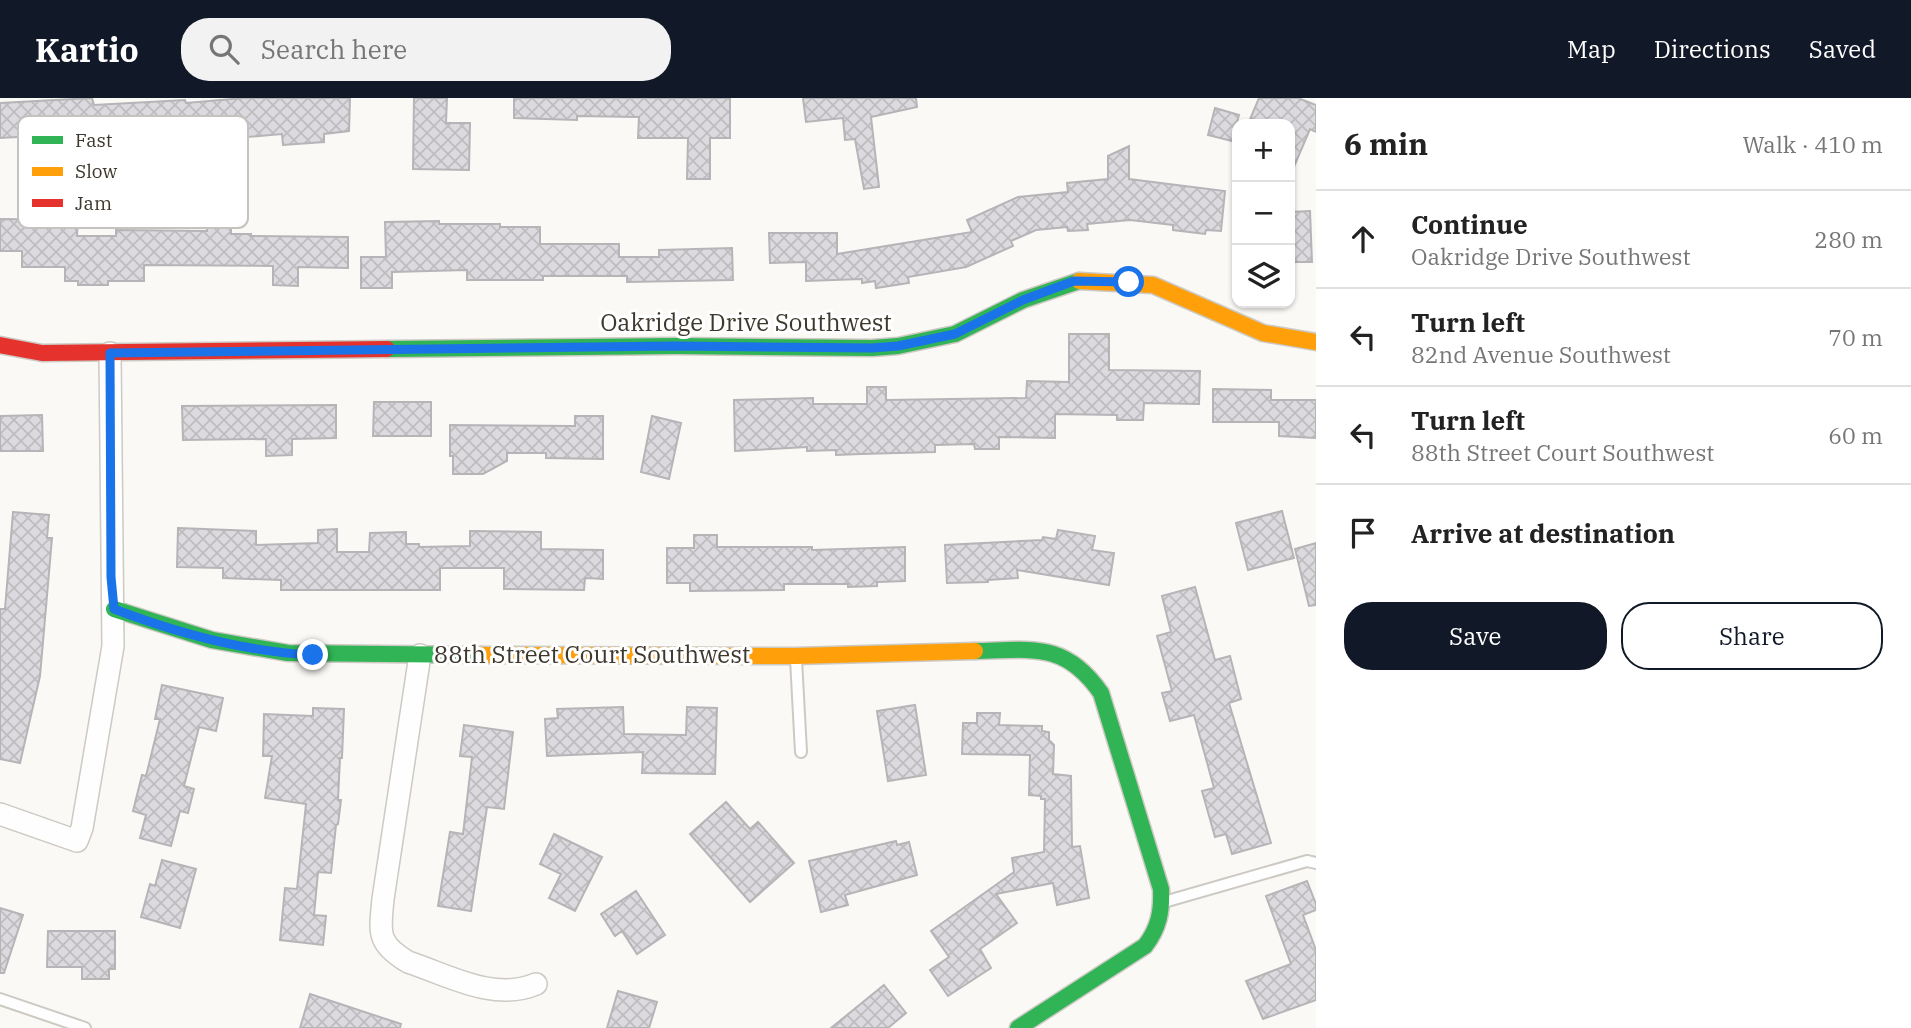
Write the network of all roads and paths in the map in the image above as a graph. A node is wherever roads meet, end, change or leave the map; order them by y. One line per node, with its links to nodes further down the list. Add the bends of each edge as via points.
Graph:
1 (1316, 342): 3 (street, Oakridge Drive Southwest, via 1263,333 1153,285 1074,281 955,334 872,348)
2 (0, 345): 3 (street, Oakridge Drive Southwest, via 42,353)
3 (110, 353): 4 (street)
4 (114, 609): 5 (street, 88th Street Court Southwest, via 150,623 284,654); 8 (street, via 108,677 77,841)
5 (421, 655): 6 (street, 88th Street Court Southwest); 11 (street, via 383,899 382,939 408,962 482,987 502,992)
6 (796, 656): 7 (lane); 10 (street, 88th Street Court Southwest, via 1026,650 1074,660 1101,693)
7 (801, 752)
8 (0, 814)
9 (1316, 863): 10 (lane, via 1307,861)
10 (1162, 903): 14 (street, via 1158,926 1145,946)
11 (536, 984)
12 (0, 999): 13 (lane)
13 (85, 1028)
14 (1018, 1028)

